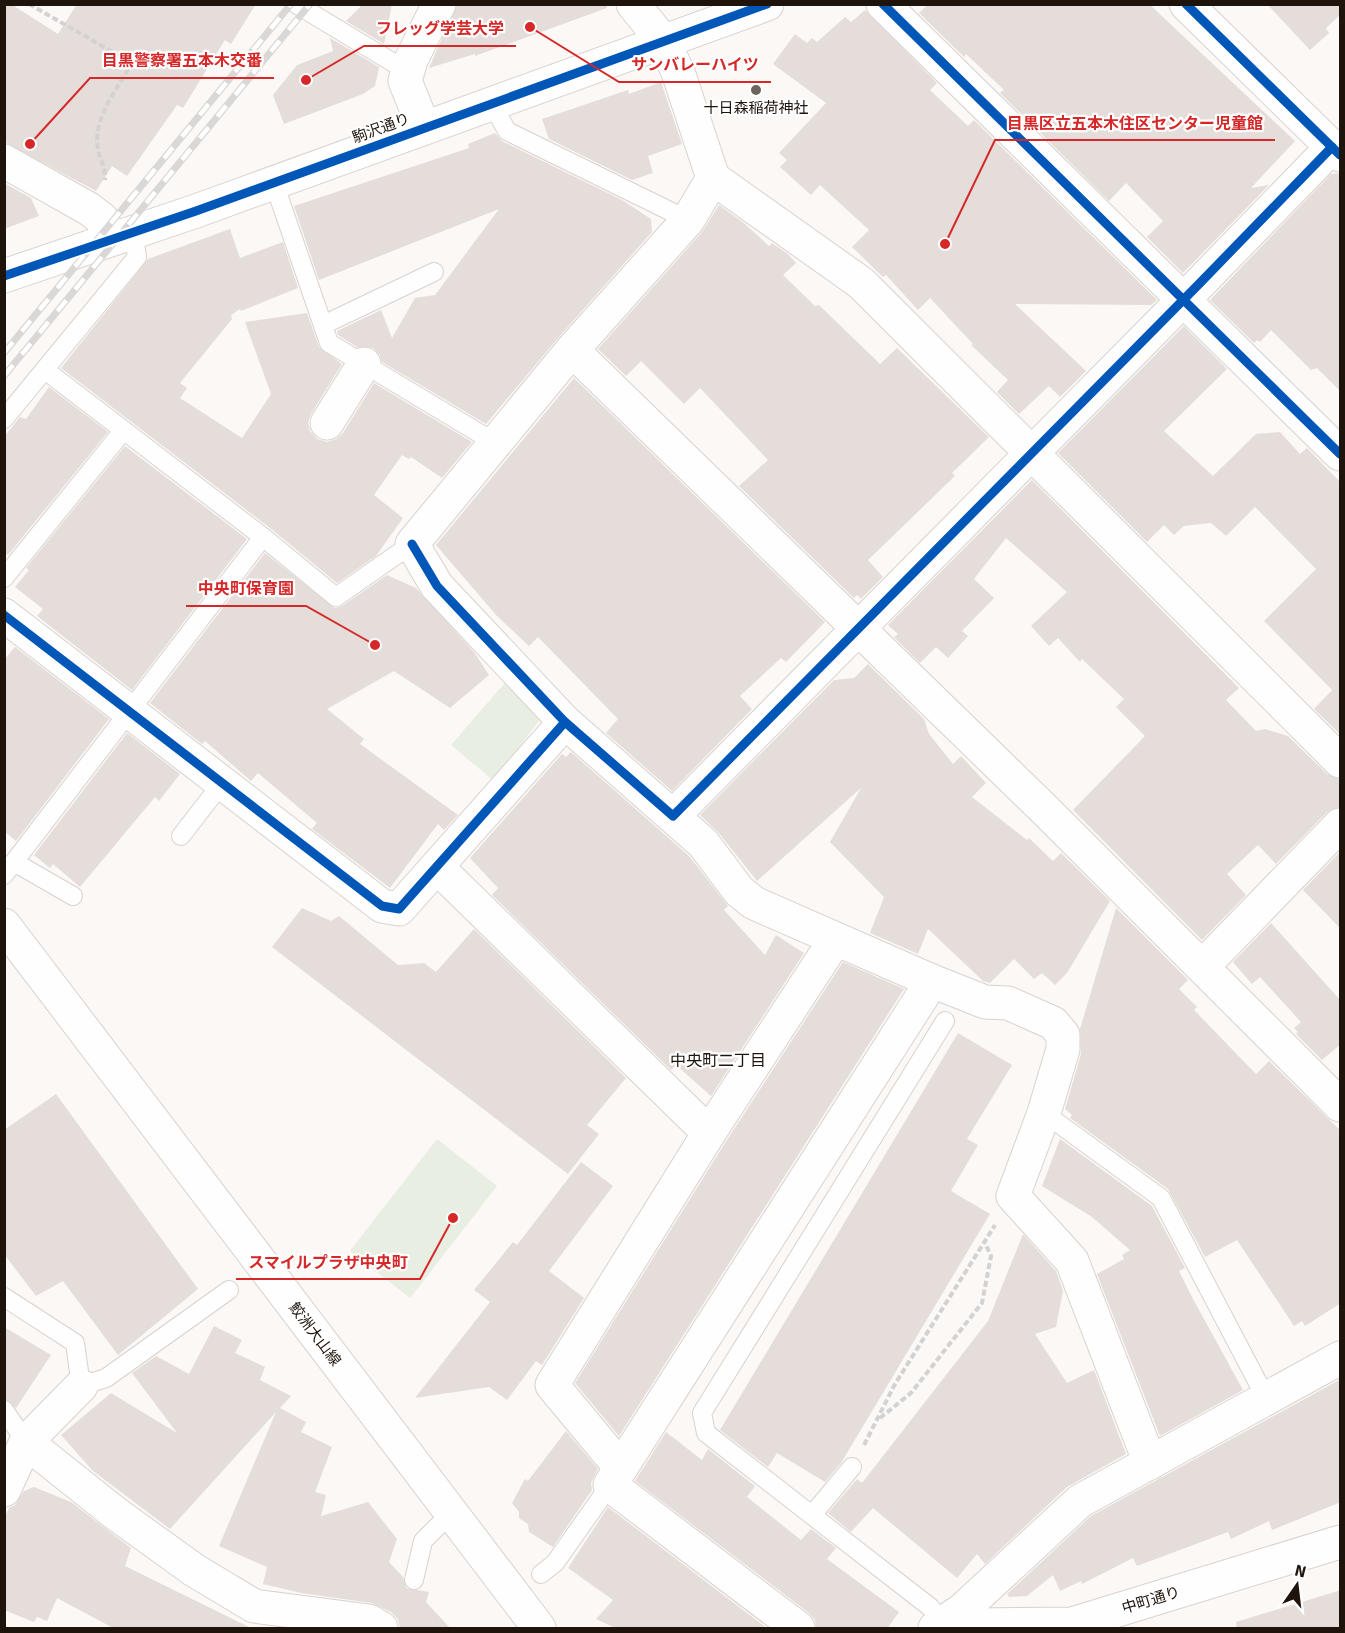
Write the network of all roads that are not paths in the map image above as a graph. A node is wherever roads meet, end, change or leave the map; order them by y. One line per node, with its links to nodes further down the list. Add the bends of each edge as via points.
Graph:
1 (296, 4): 8 (lane)
2 (439, 4): 8 (street)
3 (633, 4): 7 (street)
4 (767, 4): 7 (street, 駒沢通り)
5 (883, 4): 19 (street)
6 (1186, 4): 11 (street)
7 (663, 41): 9 (street, 駒沢通り); 13 (street, via 678,72)
8 (407, 71): 10 (street, via 407,91)
9 (492, 104): 10 (street, 駒沢通り); 15 (lane, via 507,131)
10 (424, 128): 14 (street, 駒沢通り)
11 (1336, 151): 19 (street)
12 (4, 161): 16 (street, via 89,209)
13 (713, 178): 15 (street); 28 (street, via 861,284)
14 (274, 183): 16 (street, 駒沢通り); 20 (lane)
15 (687, 220): 21 (street)
16 (115, 229): 18 (street, 駒沢通り); 23 (lane, via 137,257)
17 (434, 272): 20 (lane)
18 (4, 276)
19 (1184, 300): 28 (street); 29 (street)
20 (323, 325): 22 (lane, via 329,343)
21 (572, 350): 27 (street); 34 (street)
22 (364, 364): 25 (street); 27 (lane)
23 (45, 370): 24 (lane); 26 (lane)
24 (4, 419)
25 (327, 423)
26 (123, 431): 30 (lane); 32 (lane)
27 (494, 442): 31 (street)
28 (1030, 454): 34 (street); 37 (street)
29 (1341, 454)
30 (264, 537): 31 (lane, via 336,597); 35 (lane)
31 (412, 544): 36 (street, via 437,586)
32 (4, 578)
33 (8, 625): 35 (street)
34 (858, 628): 39 (street); 47 (street)
35 (130, 712): 38 (street); 42 (lane)
36 (565, 722): 39 (street); 43 (street)
37 (1341, 761)
38 (222, 783): 41 (lane); 43 (street, via 382,906 399,909)
39 (673, 816): 46 (street, via 703,843 739,891 754,903)
40 (1341, 825): 47 (street)
41 (181, 836)
42 (9, 868): 44 (lane)
43 (438, 868): 52 (street)
44 (73, 896)
45 (4, 925): 64 (street, 鮫洲大山線)
46 (836, 940): 48 (street); 52 (street)
47 (1203, 966): 50 (street)
48 (932, 981): 51 (street, via 985,1002 1008,1004 1053,1023 1063,1035 1063,1049); 62 (street)
49 (945, 1021): 65 (lane, via 702,1413 706,1433)
50 (1341, 1105)
51 (1044, 1113): 57 (lane, via 1161,1198); 60 (street, via 1013,1196 1072,1260)
52 (709, 1133): 62 (street, via 552,1385)
53 (229, 1290): 56 (lane, via 106,1378)
54 (4, 1297): 56 (lane, via 75,1343)
55 (1341, 1358): 57 (street)
56 (81, 1386): 59 (street)
57 (1267, 1400): 60 (street)
58 (4, 1410): 59 (lane)
59 (26, 1442): 63 (street); 70 (street, via 132,1526 194,1570 255,1606 369,1621)
60 (1150, 1463): 69 (street, via 1080,1501)
61 (852, 1467): 65 (lane)
62 (616, 1477): 67 (lane, via 555,1563); 72 (street)
63 (4, 1490)
64 (451, 1513): 68 (lane, via 423,1541); 71 (street, 鮫洲大山線)
65 (812, 1515): 69 (lane)
66 (1341, 1542): 69 (street, 中町通り, via 1072,1624)
67 (541, 1574)
68 (414, 1580)
69 (946, 1621)
70 (381, 1629)
71 (539, 1629)
72 (798, 1629)

